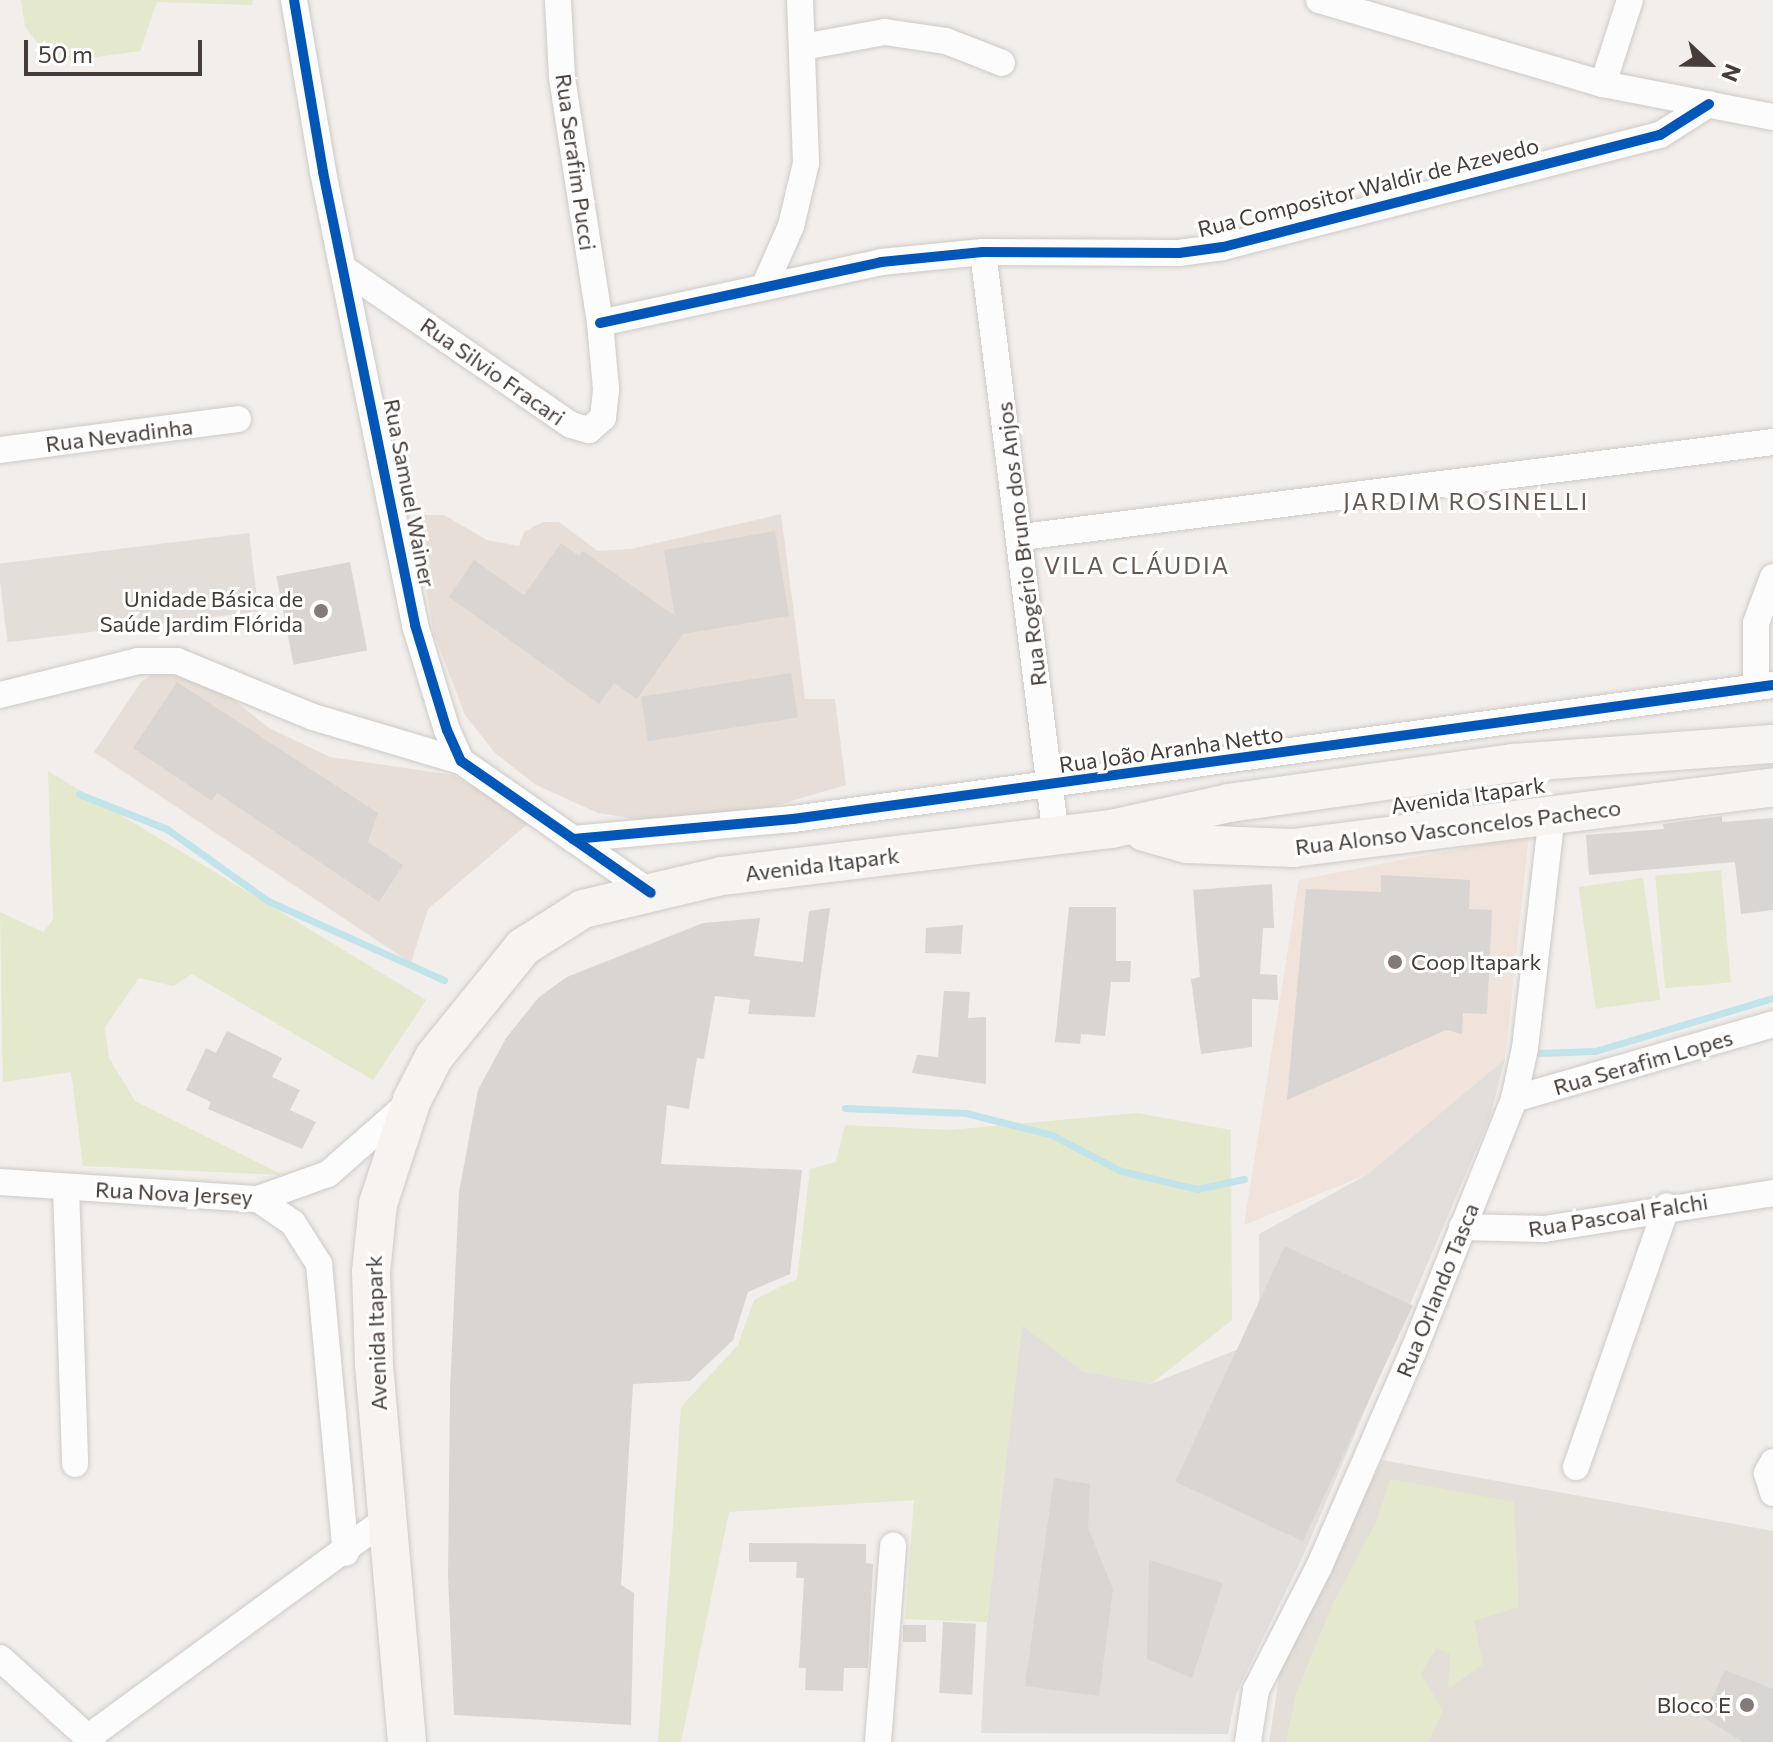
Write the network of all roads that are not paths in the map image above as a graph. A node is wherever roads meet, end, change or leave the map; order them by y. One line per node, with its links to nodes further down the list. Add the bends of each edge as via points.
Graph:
1 (294, 0): 12 (street, Rua Samuel Wainer)
2 (558, 0): 14 (street, Rua Serafim Pucci, via 562,77)
3 (800, 0): 6 (street)
4 (1319, 0): 8 (street)
5 (1630, 0): 8 (street)
6 (803, 47): 7 (street, via 885,32 946,41); 13 (street, via 806,163 791,226)
7 (1002, 63)
8 (1603, 84): 9 (street)
9 (1709, 104): 10 (street); 11 (street, Rua Compositor Waldir de Azevedo, via 1660,135 1223,247 1179,253)
10 (1773, 117)
11 (983, 252): 13 (street, Rua Compositor Waldir de Azevedo, via 881,262); 18 (street, Rua Rogério Bruno dos Anjos)
12 (344, 269): 14 (street, Rua Silvio Fracari, via 581,429 596,426 605,409); 23 (street, Rua Samuel Wainer, via 415,625 435,697)
13 (764, 287): 14 (street, Rua Compositor Waldir de Azevedo)
14 (600, 323)
15 (238, 419): 17 (street, Rua Nevadinha)
16 (1773, 442): 18 (street)
17 (0, 450)
18 (1022, 537): 24 (street, Rua Rogério Bruno dos Anjos)
19 (1773, 577): 20 (street, via 1756,623)
20 (1764, 686): 24 (street, Rua João Aranha Netto)
21 (0, 695): 23 (street, via 138,661 177,661 313,717)
22 (1773, 744): 27 (main road, Avenida Itapark, via 1513,763)
23 (461, 761): 30 (street)
24 (1049, 785): 29 (street, Rua Rogério Bruno dos Anjos); 30 (street, Rua João Aranha Netto, via 793,819)
25 (1773, 787): 26 (main road, Rua Alonso Vasconcelos Pacheco)
26 (1552, 815): 27 (main road, Rua Alonso Vasconcelos Pacheco); 33 (street, Rua Orlando Tasca, via 1525,1048)
27 (1326, 816): 28 (main road, Avenida Itapark, via 1229,803); 28 (main road, Rua Alonso Vasconcelos Pacheco, via 1293,848 1187,844)
28 (1127, 830): 29 (main road, Avenida Itapark)
29 (1056, 837): 31 (main road, Avenida Itapark, via 722,876)
30 (573, 839): 31 (street)
31 (651, 893): 34 (main road, Avenida Itapark, via 583,909 523,947 434,1057)
32 (1773, 1024): 33 (street, Rua Serafim Lopes)
33 (1514, 1099): 42 (street, Rua Orlando Tasca)
34 (412, 1100): 36 (street, Rua Nova Jersey, via 337,1167); 47 (main road, Avenida Itapark, via 378,1204 371,1272)
35 (0, 1182): 37 (street, Rua Nova Jersey)
36 (299, 1186): 39 (street, Rua Nova Jersey); 41 (street)
37 (66, 1187): 39 (street, Rua Nova Jersey); 44 (street)
38 (1773, 1193): 40 (street, Rua Pascoal Falchi)
39 (258, 1199): 41 (street)
40 (1667, 1206): 42 (street, Rua Pascoal Falchi, via 1544,1229); 45 (street)
41 (293, 1223): 49 (street, via 319,1264)
42 (1462, 1227): 54 (street, Rua Orlando Tasca, via 1319,1567 1256,1690)
43 (1773, 1462): 46 (street, via 1767,1473)
44 (75, 1464)
45 (1576, 1467)
46 (1773, 1493)
47 (385, 1520): 49 (street); 52 (main road, Avenida Itapark)
48 (893, 1546): 53 (street)
49 (346, 1553): 51 (street)
50 (0, 1658): 51 (street)
51 (92, 1739)
52 (407, 1742)
53 (878, 1742)
54 (1248, 1742)

